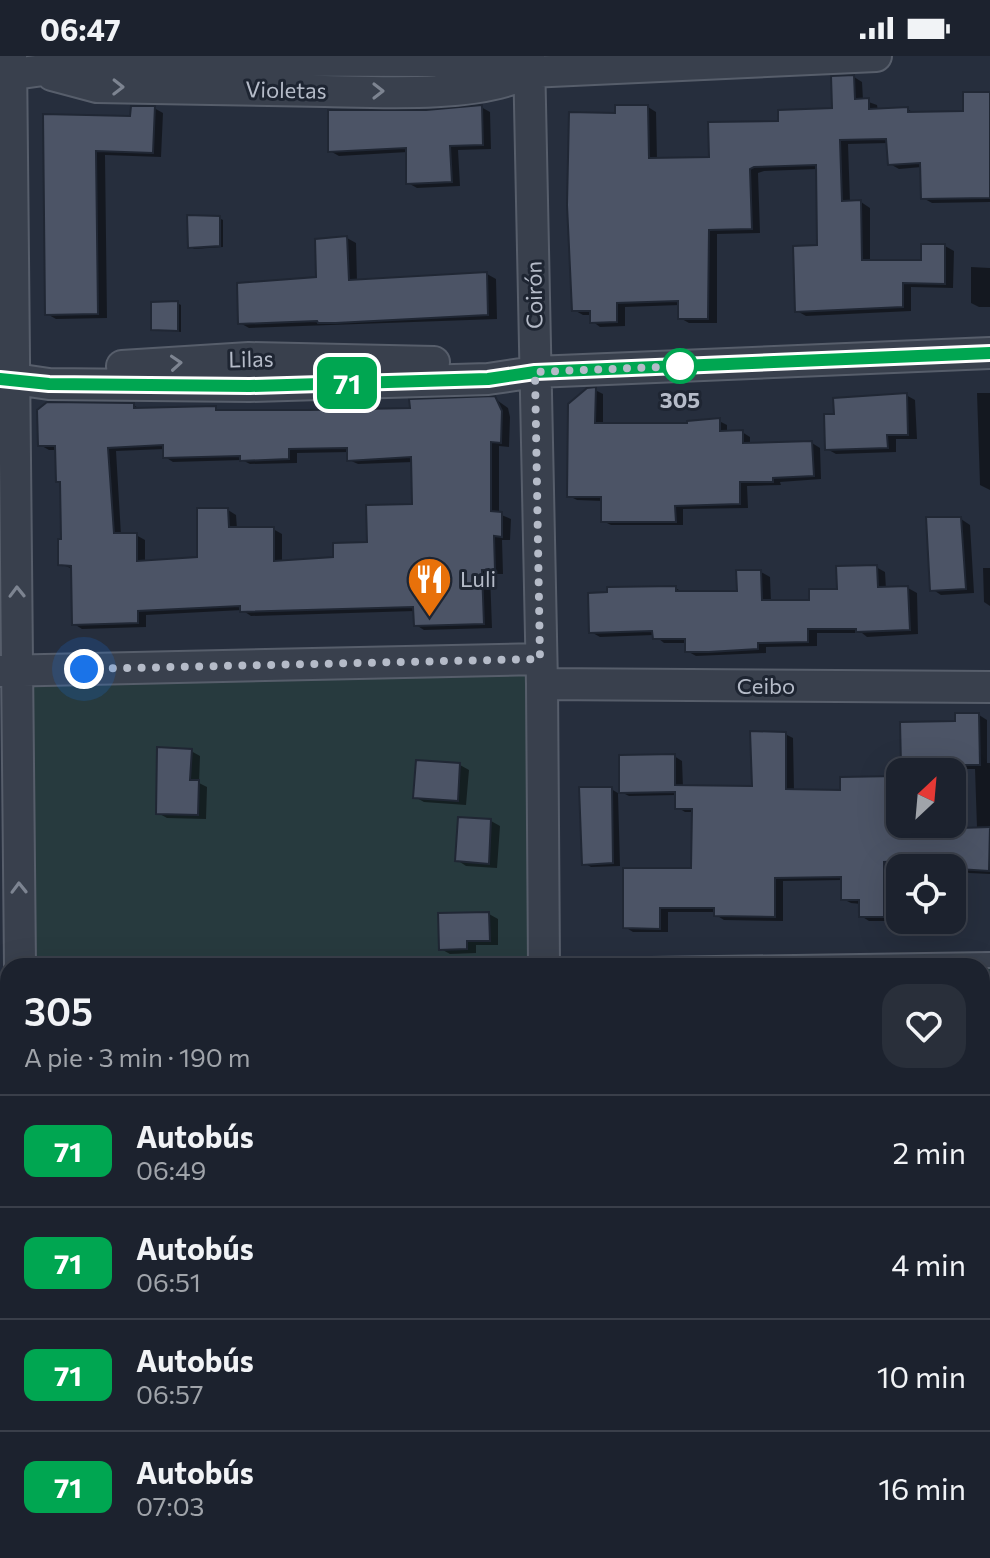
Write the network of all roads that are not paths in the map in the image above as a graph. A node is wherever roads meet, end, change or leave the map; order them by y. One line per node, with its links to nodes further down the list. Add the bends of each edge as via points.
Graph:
1 (876, 56): 2 (street, Violetas)
2 (529, 64): 3 (street, Violetas, via 116,60 42,72); 5 (street, Coirón)
3 (7, 69): 6 (street)
4 (990, 353): 5 (street, Lilas)
5 (535, 372): 6 (street, Lilas, one-way to 5, via 249,358 481,362); 8 (street, Coirón)
6 (7, 379): 7 (street, one-way to 6)
7 (9, 670): 8 (street, Ceibo); 10 (street, one-way to 7)
8 (541, 672): 9 (street, Ceibo); 11 (street, Coirón)
9 (990, 687)
10 (20, 958)
11 (544, 958)

